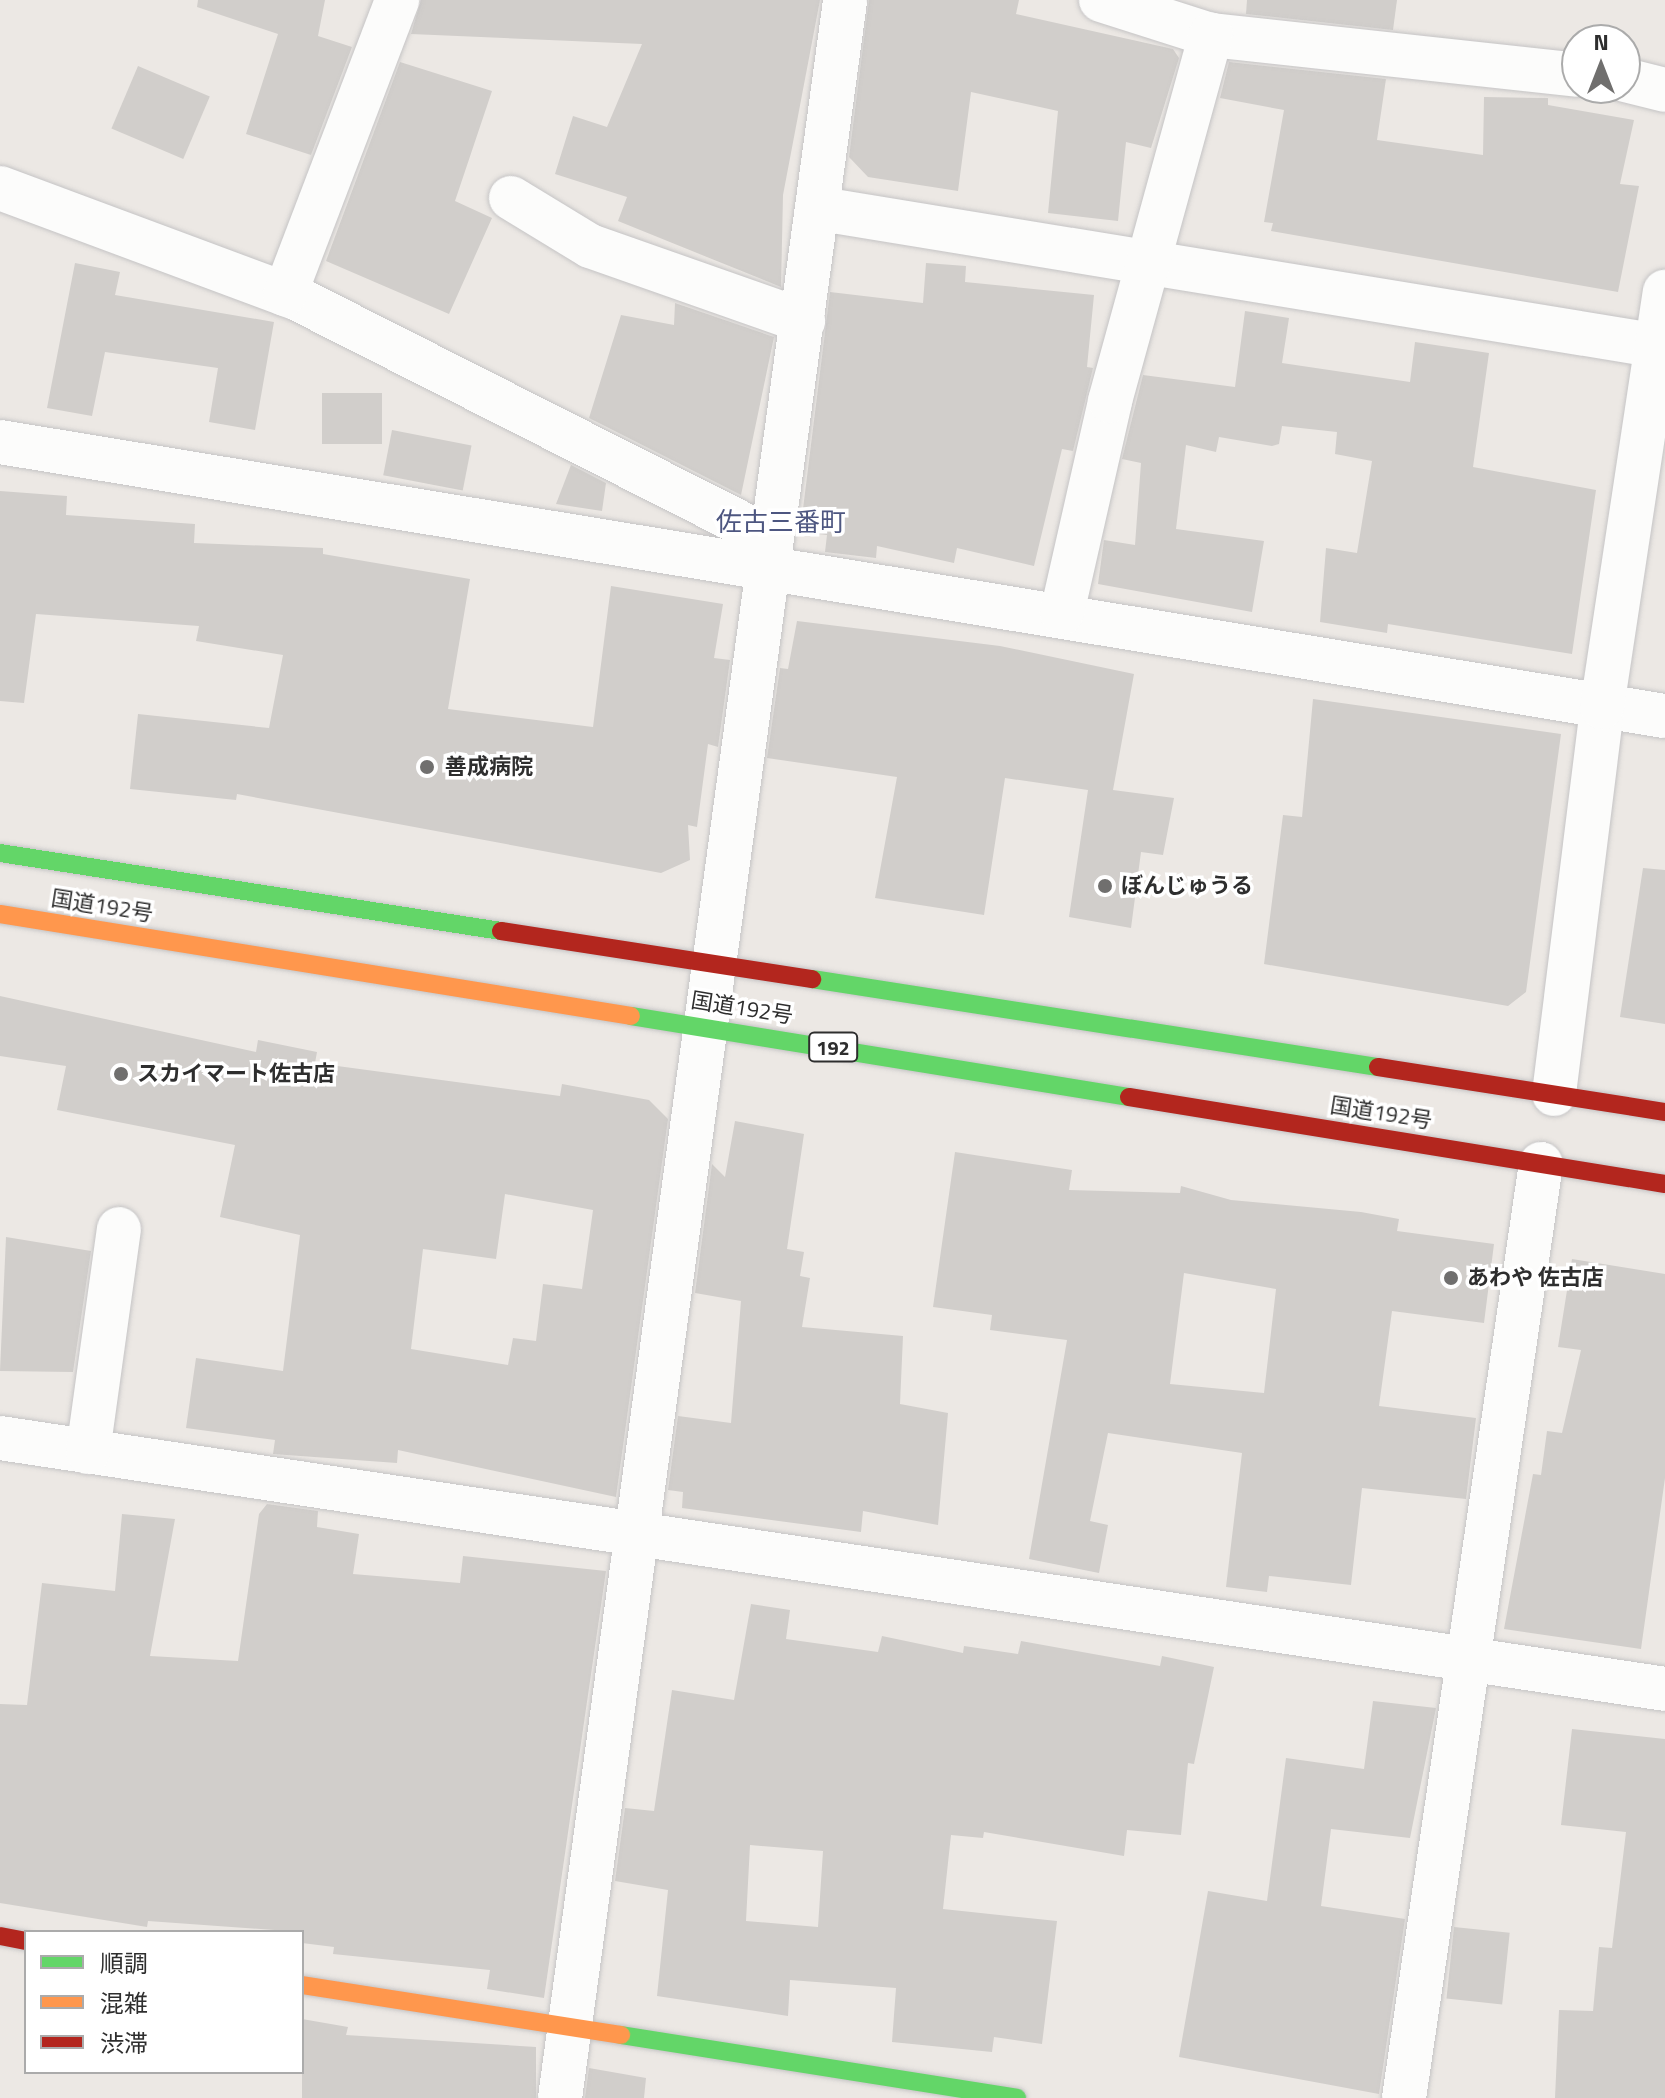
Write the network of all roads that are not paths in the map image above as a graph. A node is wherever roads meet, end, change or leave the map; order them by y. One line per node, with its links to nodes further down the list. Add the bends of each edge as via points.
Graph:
1 (397, 0): 13 (street)
2 (845, 0): 10 (street)
3 (1101, 0): 4 (street)
4 (1211, 35): 5 (street); 11 (street)
5 (1561, 73)
6 (1641, 84): 7 (street)
7 (1665, 90)
8 (0, 188): 13 (street)
9 (511, 198): 14 (street, via 588,226 677,281)
10 (821, 209): 11 (street); 14 (street)
11 (1149, 260): 15 (street); 18 (street)
12 (1665, 292): 15 (street)
13 (285, 294): 17 (street)
14 (803, 321): 17 (street)
15 (1661, 346): 19 (street)
16 (0, 442): 17 (street)
17 (766, 550): 18 (street); 23 (street)
18 (1062, 613): 19 (street)
19 (1602, 707): 20 (street); 25 (street)
20 (1665, 716)
21 (0, 853): 23 (main road, 国道192号)
22 (0, 914): 24 (main road, 国道192号 / 192)
23 (711, 962): 24 (street); 25 (main road, 国道192号)
24 (703, 1026): 27 (main road, 国道192号 / 192); 32 (street)
25 (1554, 1094): 26 (main road, 国道192号)
26 (1665, 1112)
27 (1541, 1164): 28 (main road, 国道192号 / 192); 33 (street)
28 (1665, 1184)
29 (119, 1229): 31 (street)
30 (0, 1438): 31 (street)
31 (88, 1452): 32 (street)
32 (631, 1534): 33 (street); 38 (street)
33 (1465, 1657): 34 (street); 41 (street)
34 (1665, 1689)
35 (0, 1936): 36 (main road)
36 (24, 1941)
37 (304, 1985): 38 (main road)
38 (567, 2027): 39 (street); 40 (main road)
39 (560, 2098)
40 (1017, 2098)
41 (1404, 2098)

